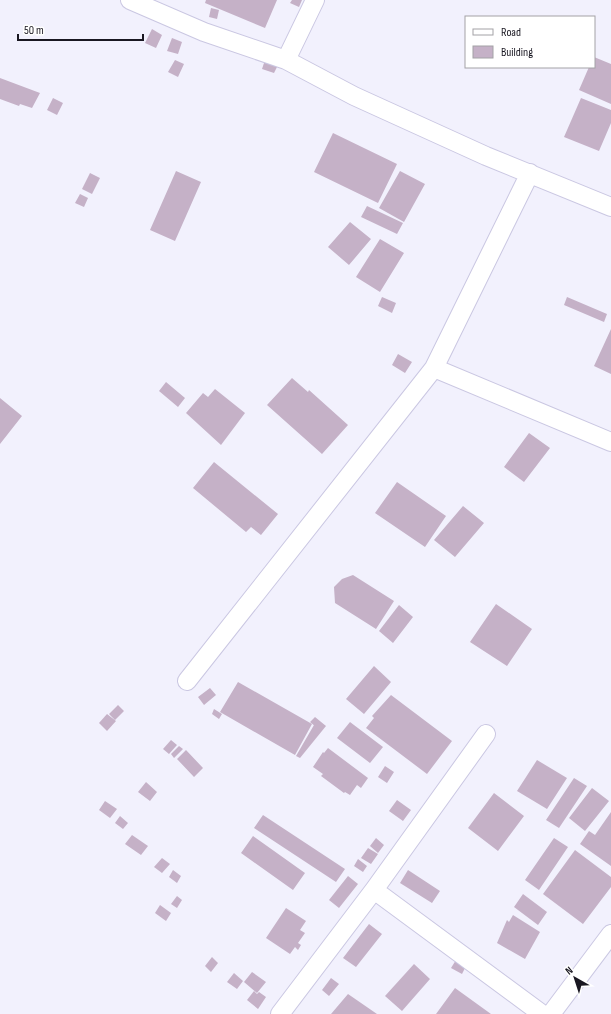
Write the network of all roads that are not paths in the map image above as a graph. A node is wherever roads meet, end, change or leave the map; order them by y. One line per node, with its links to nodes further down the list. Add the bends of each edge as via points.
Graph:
1 (130, 0): 3 (street, via 204,32)
2 (315, 0): 3 (street)
3 (286, 60): 4 (street, via 354,96 486,156)
4 (530, 173): 5 (street); 6 (street)
5 (611, 207)
6 (434, 368): 7 (street); 8 (street)
7 (611, 442)
8 (187, 681)
9 (486, 734): 10 (street)
10 (374, 890): 12 (street); 13 (street)
11 (611, 934): 14 (street)
12 (280, 1014)
13 (542, 1014)
14 (551, 1014)

